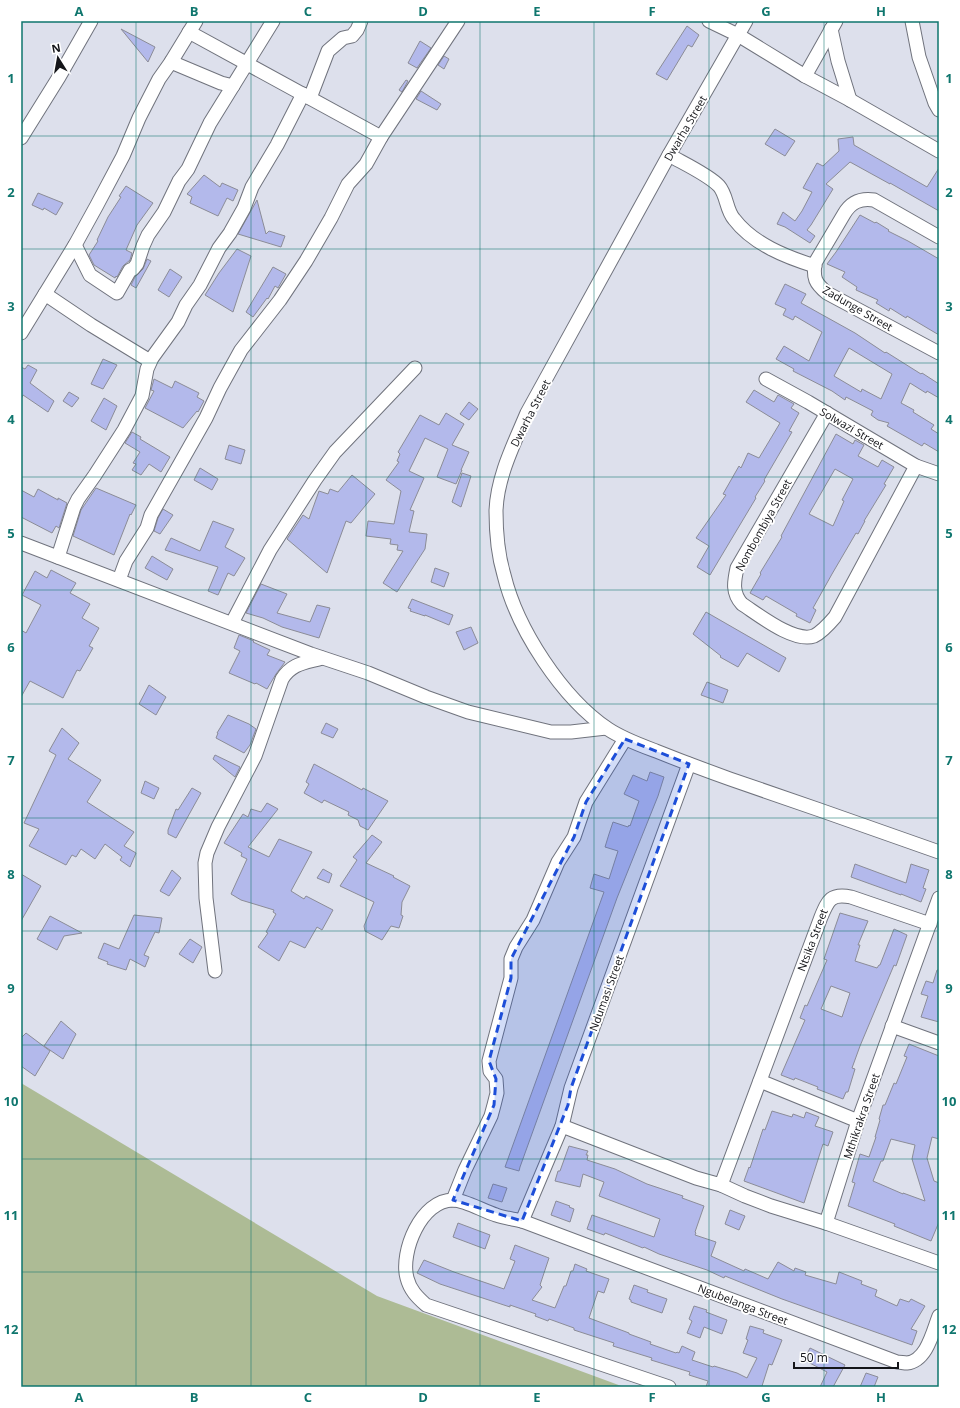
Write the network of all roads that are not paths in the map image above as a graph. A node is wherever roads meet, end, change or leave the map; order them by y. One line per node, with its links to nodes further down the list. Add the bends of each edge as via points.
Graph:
1 (91, 21): 20 (street)
2 (196, 21): 10 (street)
3 (273, 21): 13 (street)
4 (361, 21): 16 (street, via 352,36 343,38 328,51)
5 (458, 21): 19 (street)
6 (709, 21): 11 (street)
7 (746, 21): 11 (street, Dwarha Street)
8 (912, 21): 18 (street, via 919,56)
9 (833, 25): 14 (street); 17 (street, via 840,67)
10 (189, 32): 12 (street); 13 (street)
11 (738, 35): 14 (street); 22 (street, Dwarha Street)
12 (171, 62): 15 (street, via 220,84); 24 (street, via 159,79 123,156)
13 (247, 64): 15 (street); 16 (street)
14 (805, 76): 17 (street)
15 (234, 86): 24 (street, via 210,123 188,169 148,235 138,264 130,270 117,293 90,275)
16 (306, 96): 19 (street); 29 (street, via 252,187 244,208 218,248 200,285)
17 (850, 100): 21 (street)
18 (939, 110)
19 (381, 137): 37 (street, via 366,164 348,184 306,261 280,300 241,350 151,515 147,528 126,561)
20 (21, 138)
21 (939, 151)
22 (669, 156): 25 (street, via 719,186 733,218 759,242 798,261); 40 (street, Dwarha Street, via 527,413 509,453 496,510 498,544 504,576 518,615 549,670 573,699)
23 (939, 237): 25 (street, via 874,200 857,201 848,206)
24 (75, 245): 26 (street)
25 (815, 266): 28 (street, Zadunge Street, via 817,284 827,293)
26 (45, 294): 27 (street); 29 (street)
27 (21, 333)
28 (939, 353)
29 (150, 362): 36 (street, via 142,396 124,430 78,499)
30 (415, 368): 38 (street, via 335,452 270,550)
31 (766, 379): 32 (street, Solwazi Street)
32 (827, 413): 33 (street, Solwazi Street); 33 (street, Nombombiya Street, via 737,568 735,576 734,590 738,600 787,632 800,637 814,636 835,617)
33 (916, 466): 34 (street, Solwazi Street)
34 (939, 474)
35 (21, 543): 36 (street)
36 (58, 557): 37 (street)
37 (119, 580): 38 (street)
38 (232, 623): 39 (street)
39 (322, 658): 40 (street, via 468,712 517,725 551,732); 46 (street, via 296,665 286,672 255,756 207,853 206,898)
40 (606, 728): 41 (street, Dwarha Street)
41 (625, 739): 42 (street, Dwarha Street); 53 (street, via 586,802 574,837 558,862 533,920 511,959 511,978 489,1061 490,1071 496,1079 497,1093 491,1116)
42 (689, 764): 43 (street, Dwarha Street); 51 (street, Ndumasi Street, via 571,1088)
43 (939, 852)
44 (939, 898): 45 (street, Mthikrakra Street)
45 (930, 924): 47 (street, Mthikrakra Street); 49 (street, Ntsika Street, via 852,897 838,896 829,901 820,916)
46 (216, 971)
47 (892, 1026): 48 (street); 50 (street, Mthikrakra Street)
48 (939, 1043)
49 (760, 1080): 50 (street); 52 (street, Ntsika Street)
50 (858, 1121): 55 (street, Mthikrakra Street)
51 (562, 1126): 52 (street, via 696,1178); 54 (street, Ndumasi Street)
52 (721, 1185): 55 (street, via 771,1206)
53 (452, 1200): 54 (street, Ngubelanga Street); 58 (street, via 432,1208 418,1225 409,1243 406,1259 407,1277 410,1287 426,1305)
54 (522, 1221): 57 (street, Ngubelanga Street, via 898,1362 907,1363 920,1356 927,1347)
55 (826, 1222): 56 (street)
56 (939, 1263)
57 (939, 1316)
58 (669, 1387)

